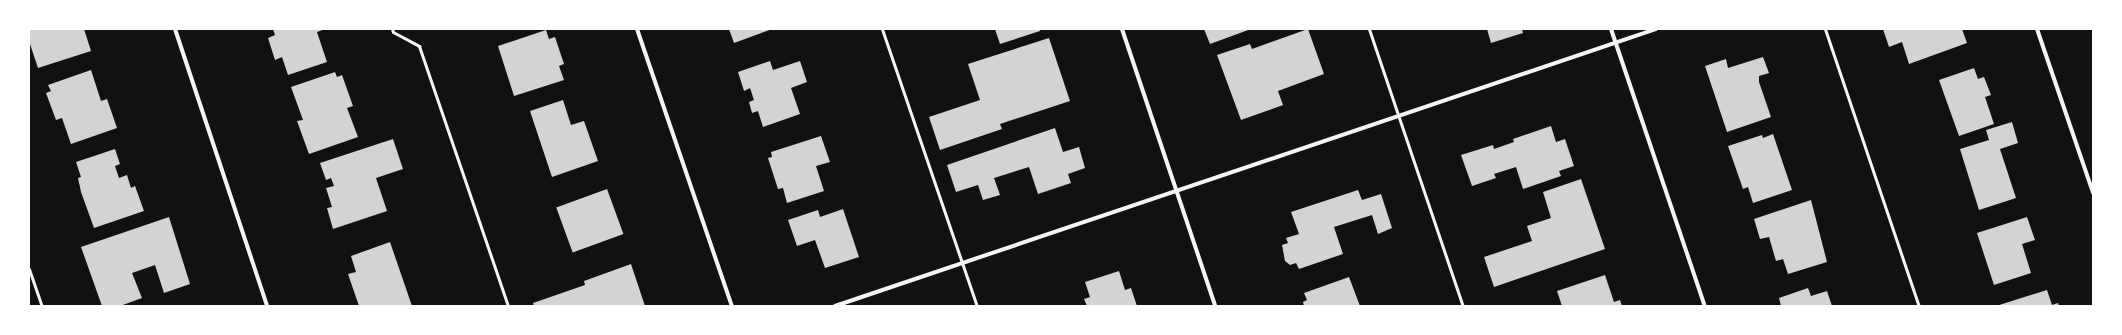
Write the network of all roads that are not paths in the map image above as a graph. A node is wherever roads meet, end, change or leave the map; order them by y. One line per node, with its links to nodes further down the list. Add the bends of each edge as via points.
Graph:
1 (174, 29): 18 (street)
2 (392, 29): 19 (lane, via 393,32 419,46)
3 (637, 29): 20 (street)
4 (882, 29): 15 (lane)
5 (1122, 29): 13 (street)
6 (1369, 29): 12 (lane)
7 (1611, 29): 11 (street)
8 (1656, 29): 11 (street)
9 (1825, 29): 26 (lane)
10 (2037, 29): 14 (street)
11 (1616, 43): 12 (street); 25 (street)
12 (1399, 116): 13 (street); 24 (lane)
13 (1176, 191): 15 (street); 23 (street)
14 (2093, 193)
15 (963, 263): 21 (street); 22 (lane)
16 (29, 269): 17 (lane)
17 (42, 306)
18 (267, 306)
19 (508, 306)
20 (732, 306)
21 (835, 306)
22 (977, 306)
23 (1215, 306)
24 (1463, 306)
25 (1705, 306)
26 (1919, 306)

